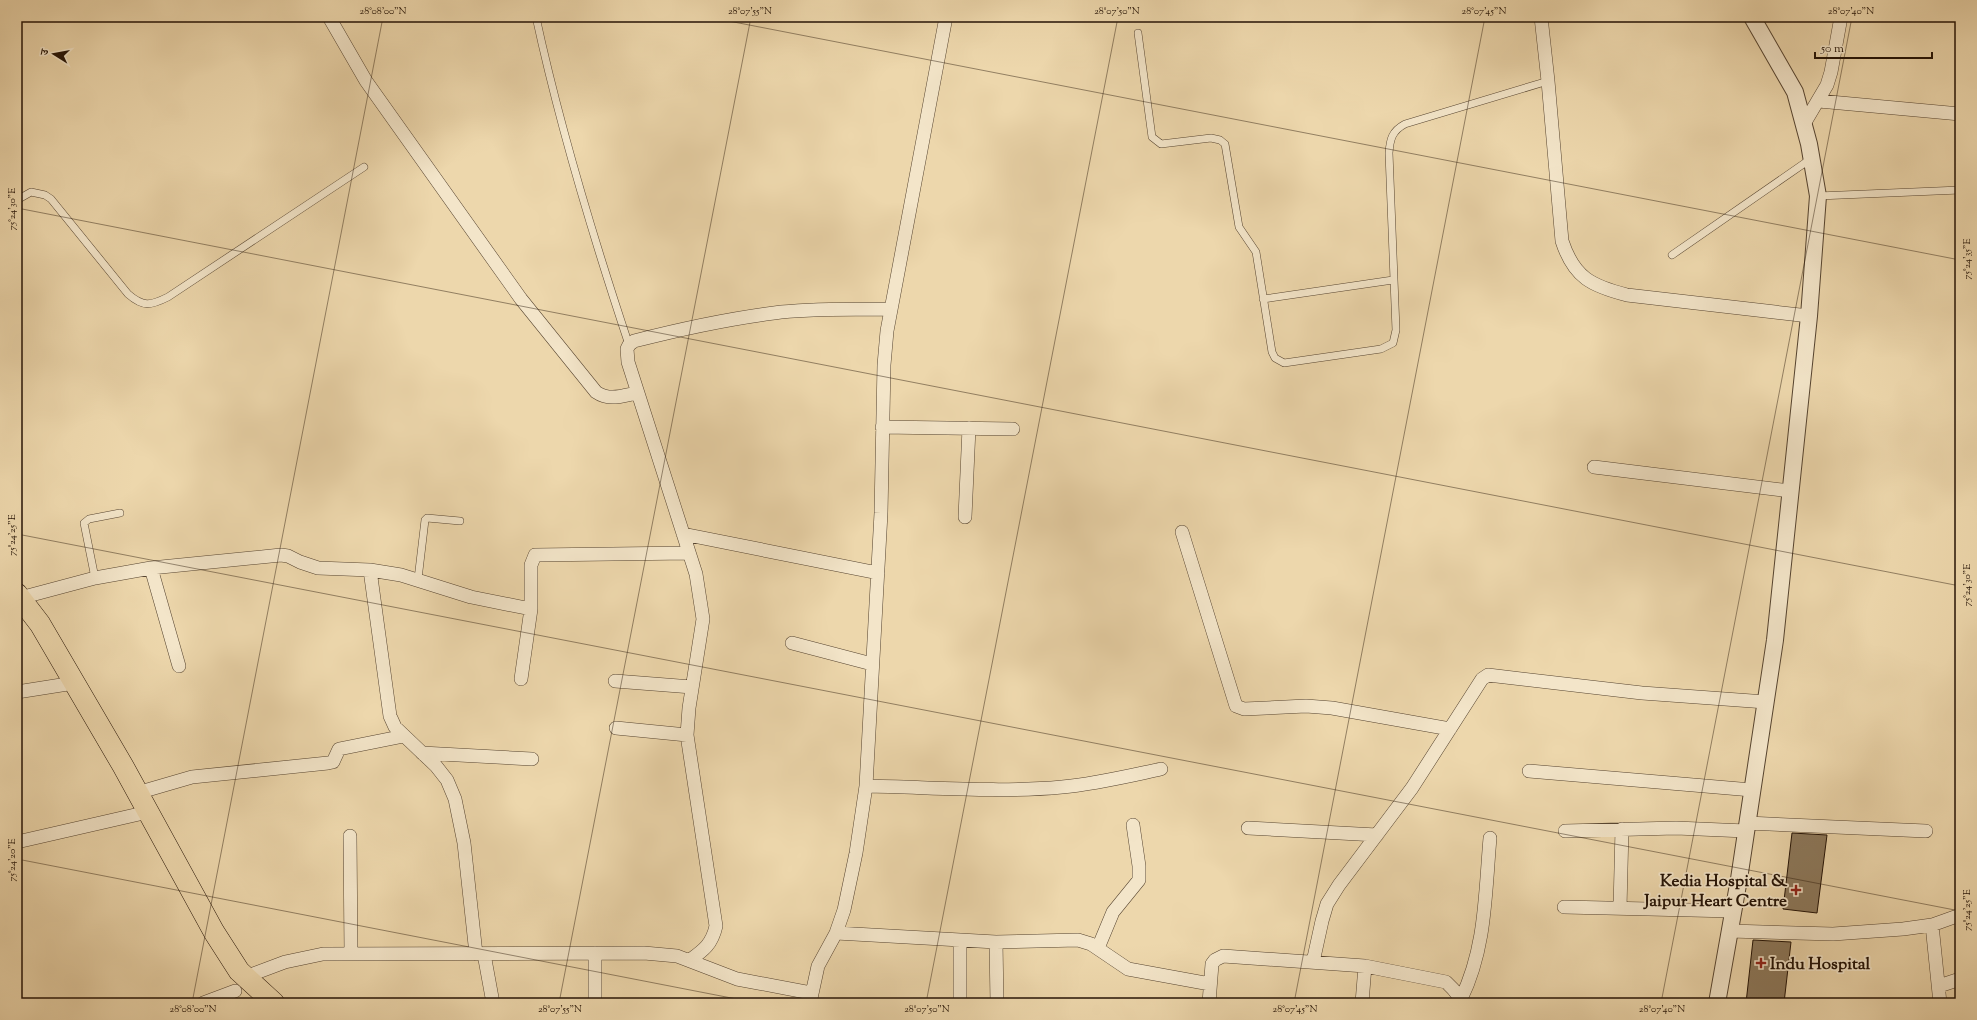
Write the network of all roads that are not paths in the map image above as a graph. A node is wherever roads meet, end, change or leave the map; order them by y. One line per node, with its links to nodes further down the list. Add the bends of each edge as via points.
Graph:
1 (329, 17): 23 (street, via 366,81 521,299 596,392 610,398)
2 (536, 17): 22 (lane, via 548,71 597,246)
3 (946, 17): 20 (street)
4 (1541, 17): 8 (street)
5 (1752, 17): 11 (street, via 1794,92)
6 (1841, 17): 9 (street, via 1831,72)
7 (1138, 33): 19 (lane, via 1152,137 1161,144 1211,138 1225,144 1239,227 1256,252)
8 (1548, 81): 18 (lane, via 1405,124 1392,135 1390,153); 21 (street, via 1562,241 1567,256 1582,276 1601,288 1627,295)
9 (1819, 101): 10 (street); 11 (street)
10 (1960, 114)
11 (1804, 124): 12 (street)
12 (1812, 158): 15 (street); 17 (lane)
13 (364, 167): 16 (lane, via 168,297 145,304 128,294 51,199 31,192)
14 (1960, 190): 15 (lane)
15 (1818, 196): 21 (street)
16 (17, 200)
17 (1672, 255)
18 (1393, 280): 19 (lane); 19 (lane, via 1395,338 1390,346 1381,349 1279,362 1275,358)
19 (1263, 299)
20 (890, 309): 22 (street, via 775,313 686,328); 24 (street, via 884,365)
21 (1809, 316): 28 (street)
22 (629, 344): 23 (street, via 626,354)
23 (637, 393): 33 (street)
24 (882, 427): 25 (street); 37 (street)
25 (969, 428): 26 (street); 30 (street)
26 (1013, 429)
27 (1594, 467): 28 (street)
28 (1790, 491): 50 (street)
29 (120, 513): 38 (lane, via 89,519 84,523)
30 (965, 517)
31 (460, 521): 39 (lane, via 433,517 424,520)
32 (1182, 532): 52 (street, via 1236,706 1244,709 1306,706 1332,708)
33 (683, 534): 34 (street); 37 (street)
34 (689, 553): 41 (street, via 539,554 532,558); 48 (street, via 696,574 703,619)
35 (151, 568): 36 (street, via 281,555 318,568); 38 (street); 44 (street)
36 (370, 570): 39 (street); 54 (street, via 388,704 393,722)
37 (878, 573): 43 (street)
38 (95, 578): 40 (street)
39 (418, 579): 41 (street, via 471,597)
40 (21, 604): 47 (main road)
41 (531, 609): 45 (street)
42 (792, 643): 43 (street)
43 (872, 664): 59 (street)
44 (179, 666)
45 (522, 679)
46 (615, 681): 48 (street)
47 (74, 684): 49 (street); 61 (main road)
48 (692, 688): 53 (street)
49 (17, 692)
50 (1766, 702): 52 (street, via 1642,693 1488,675 1482,679); 60 (street)
51 (616, 728): 53 (street)
52 (1450, 729): 69 (street, via 1412,788)
53 (687, 735): 86 (street, via 716,926 708,947)
54 (404, 736): 55 (street); 61 (street, via 339,749 333,762 192,777)
55 (422, 753): 56 (street); 84 (street, via 447,780 460,819)
56 (532, 760)
57 (1161, 768): 59 (street, via 1060,788)
58 (1529, 772): 60 (street)
59 (866, 786): 79 (street, via 849,891)
60 (1752, 790): 64 (street)
61 (137, 792): 62 (main road)
62 (148, 812): 72 (street); 91 (main road, via 214,932)
63 (1133, 825): 82 (street, via 1140,866 1139,880 1113,912)
64 (1747, 827): 66 (street); 68 (street); 75 (street)
65 (1248, 828): 69 (street)
66 (1622, 829): 67 (street); 74 (street)
67 (1565, 831)
68 (1926, 832)
69 (1377, 835): 87 (street, via 1327,904)
70 (350, 836): 83 (street)
71 (1490, 838): 94 (street, via 1479,946)
72 (17, 842)
73 (1564, 907): 74 (street)
74 (1620, 908): 75 (street)
75 (1733, 911): 78 (street)
76 (1960, 915): 77 (street)
77 (1932, 925): 78 (street, via 1833,934); 92 (street)
78 (1730, 931): 103 (street)
79 (836, 933): 80 (street); 93 (street, via 818,966)
80 (960, 940): 81 (street); 99 (street)
81 (996, 942): 82 (street, via 1078,940); 100 (street)
82 (1098, 948): 90 (street, via 1128,969)
83 (351, 954): 84 (street); 91 (street, via 304,957)
84 (480, 954): 85 (street); 97 (street)
85 (595, 954): 86 (street, via 664,954); 98 (street)
86 (690, 960): 93 (street, via 737,978)
87 (1313, 962): 88 (street); 90 (street, via 1223,956 1214,960 1212,964)
88 (1365, 966): 94 (street, via 1442,981 1449,984); 102 (street)
89 (1960, 979): 92 (street)
90 (1210, 984): 101 (street)
91 (238, 985): 95 (street); 96 (main road)
92 (1939, 986): 104 (street)
93 (810, 998)
94 (1462, 1001)
95 (203, 1003)
96 (274, 1003)
97 (493, 1003)
98 (595, 1003)
99 (960, 1003)
100 (996, 1003)
101 (1209, 1003)
102 (1362, 1003)
103 (1717, 1003)
104 (1940, 1003)

